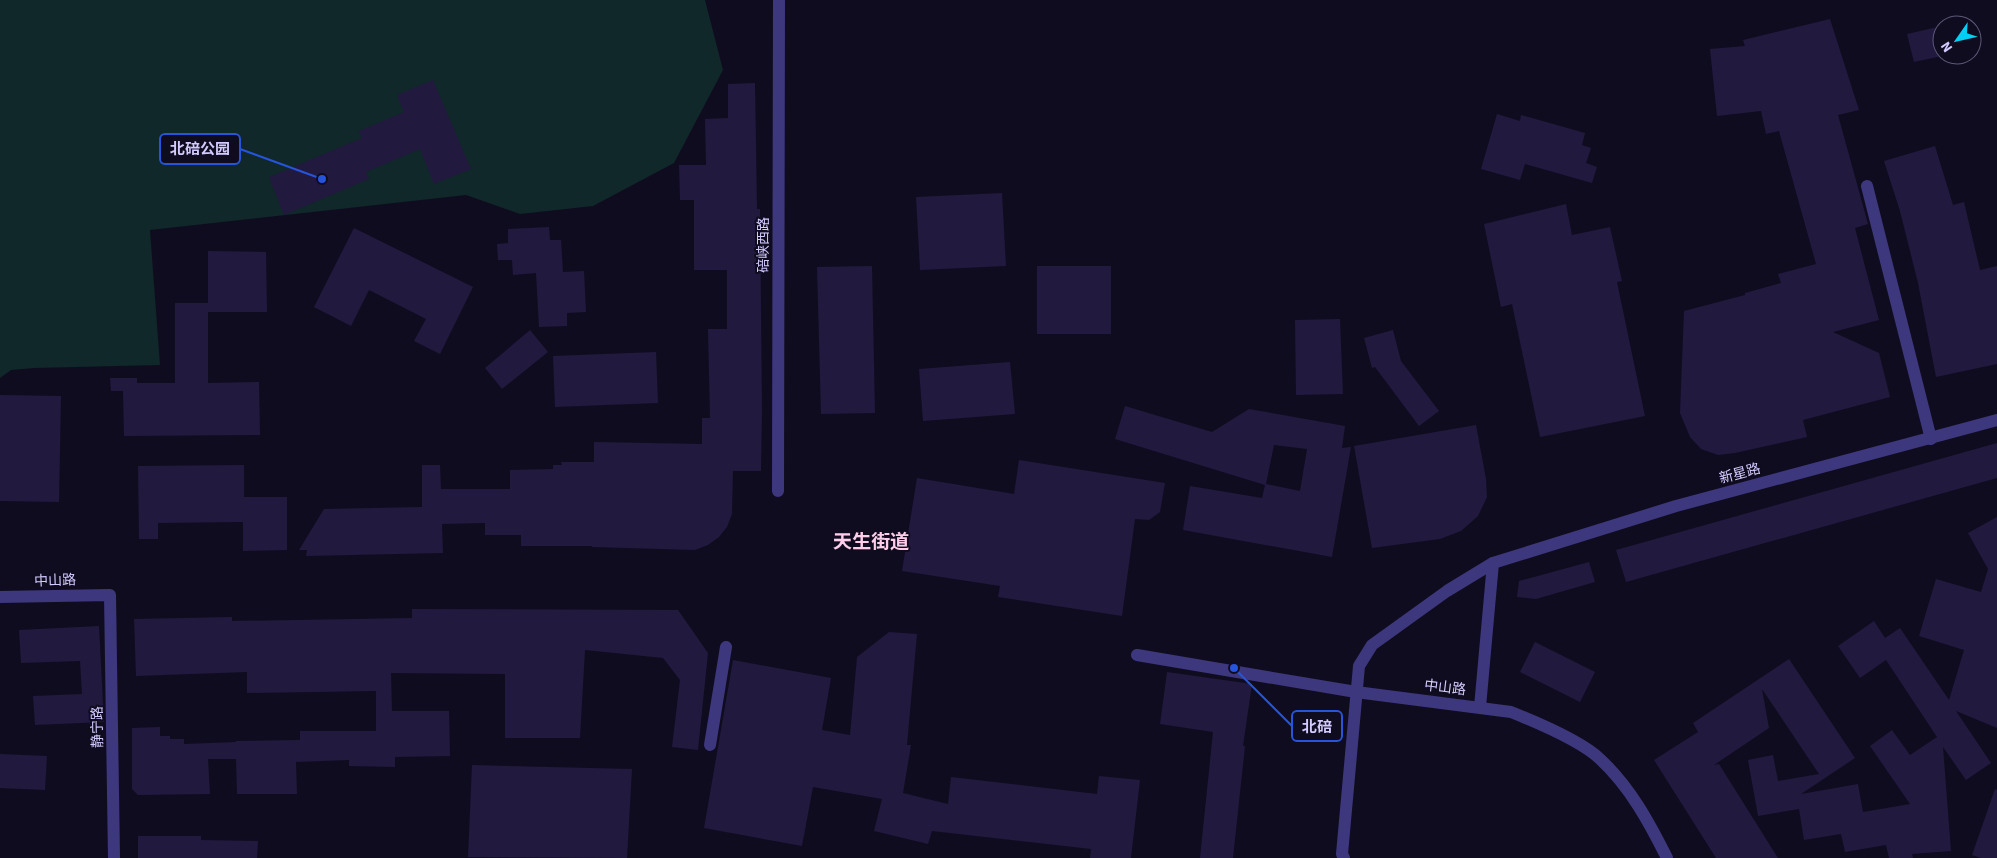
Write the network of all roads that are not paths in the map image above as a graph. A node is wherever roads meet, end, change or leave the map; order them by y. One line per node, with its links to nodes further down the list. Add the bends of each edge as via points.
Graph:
1 (779, 0): 5 (street, 碚峡西路)
2 (1867, 186): 4 (street)
3 (1997, 420): 4 (street, 新星路)
4 (1931, 439): 6 (street, 新星路, via 1676,506)
5 (778, 491)
6 (1493, 563): 11 (street, 新星路, via 1446,591 1372,645 1358,666); 12 (street)
7 (110, 595): 8 (street, 中山路); 14 (street, 静宁路)
8 (0, 597)
9 (726, 647): 13 (street)
10 (1138, 655): 11 (street, 中山路)
11 (1356, 692): 12 (street, 中山路); 15 (street, 新星路)
12 (1480, 707): 16 (street, 中山路, via 1511,712 1534,721 1599,758 1622,782 1649,821)
13 (710, 745)
14 (114, 858)
15 (1344, 858)
16 (1667, 858)

